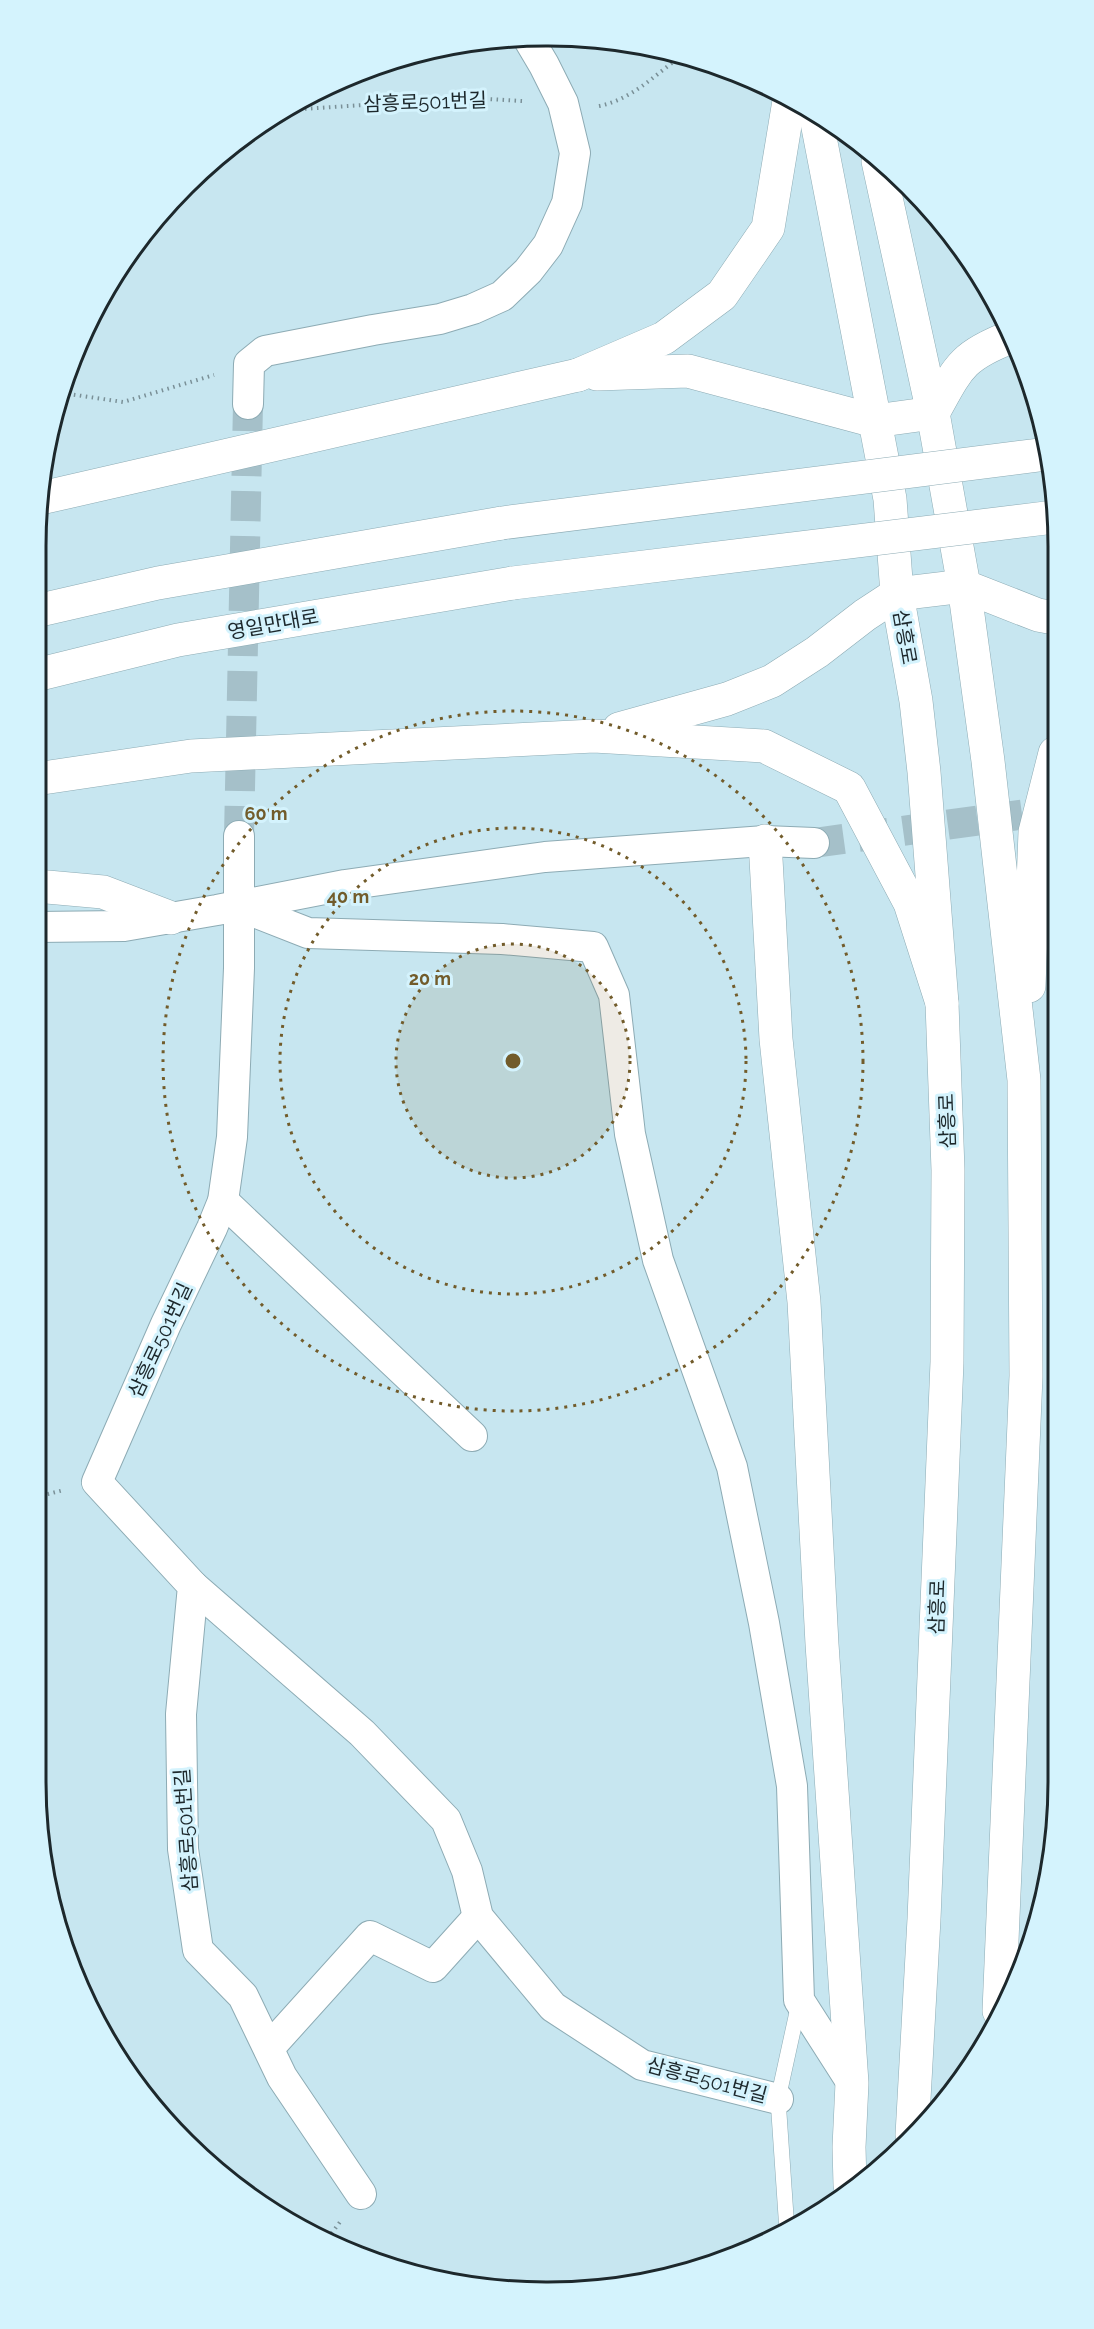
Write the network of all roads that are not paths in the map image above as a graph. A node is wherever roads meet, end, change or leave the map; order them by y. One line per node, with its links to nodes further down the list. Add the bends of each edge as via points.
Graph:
1 (533, 47): 7 (street, via 563,103 575,153 567,203 548,245 528,271 502,296 440,320 265,351 249,364)
2 (788, 109): 6 (main road, via 768,228 722,295 664,338)
3 (818, 127): 9 (main road, 삼흥로)
4 (881, 175): 8 (main road)
5 (1002, 340): 8 (main road, via 982,348 959,366)
6 (578, 375): 9 (main road, via 688,371); 11 (main road)
7 (248, 404)
8 (933, 413): 9 (main road); 13 (main road)
9 (875, 421): 14 (main road, 삼흥로, via 890,499)
10 (1039, 455): 15 (main road, bridge, via 502,523 158,583)
11 (50, 496)
12 (1046, 518): 17 (main road, 영일만대로, bridge, via 513,584 178,640)
13 (964, 586): 14 (main road); 16 (main road); 29 (main road)
14 (897, 594): 18 (main road, via 772,681 727,699); 28 (main road, 삼흥로, via 923,762)
15 (46, 609)
16 (1048, 617)
17 (46, 673)
18 (594, 736): 19 (main road, via 191,756); 28 (main road, via 764,746 849,788 910,903)
19 (46, 778)
20 (1048, 778): 29 (main road, via 1035,832)
21 (239, 836): 25 (street, 삼흥로501번길)
22 (765, 841): 23 (street); 25 (street, via 545,857 345,885); 37 (main road, via 777,1039 804,1302 822,1644)
23 (814, 843)
24 (46, 887): 26 (main road, via 103,892)
25 (239, 906): 26 (street); 30 (street, 삼흥로501번길, via 232,1137); 35 (street, via 308,933 502,939 593,947 614,995 630,1134 658,1260 732,1467 764,1623 792,1786)
26 (171, 918): 27 (street, via 124,926)
27 (46, 927)
28 (942, 1004): 39 (main road, 삼흥로, via 948,1170 947,1362)
29 (1023, 1080): 34 (main road, via 1026,1376)
30 (223, 1201): 31 (street); 32 (street, 삼흥로501번길, via 97,1482)
31 (472, 1436)
32 (193, 1586): 33 (street, 삼흥로501번길, via 362,1732 446,1820 467,1871); 36 (street, 삼흥로501번길, via 181,1714 183,1849 198,1950 243,1996)
33 (478, 1917): 36 (street, via 434,1967 370,1936); 38 (street, 삼흥로501번길, via 552,2007 642,2065)
34 (1000, 1995)
35 (799, 2000): 37 (street); 38 (lane)
36 (269, 2048): 41 (street, 삼흥로501번길, via 282,2077)
37 (852, 2083): 40 (main road)
38 (778, 2099): 42 (lane)
39 (913, 2123)
40 (850, 2180)
41 (361, 2193)
42 (786, 2221)

